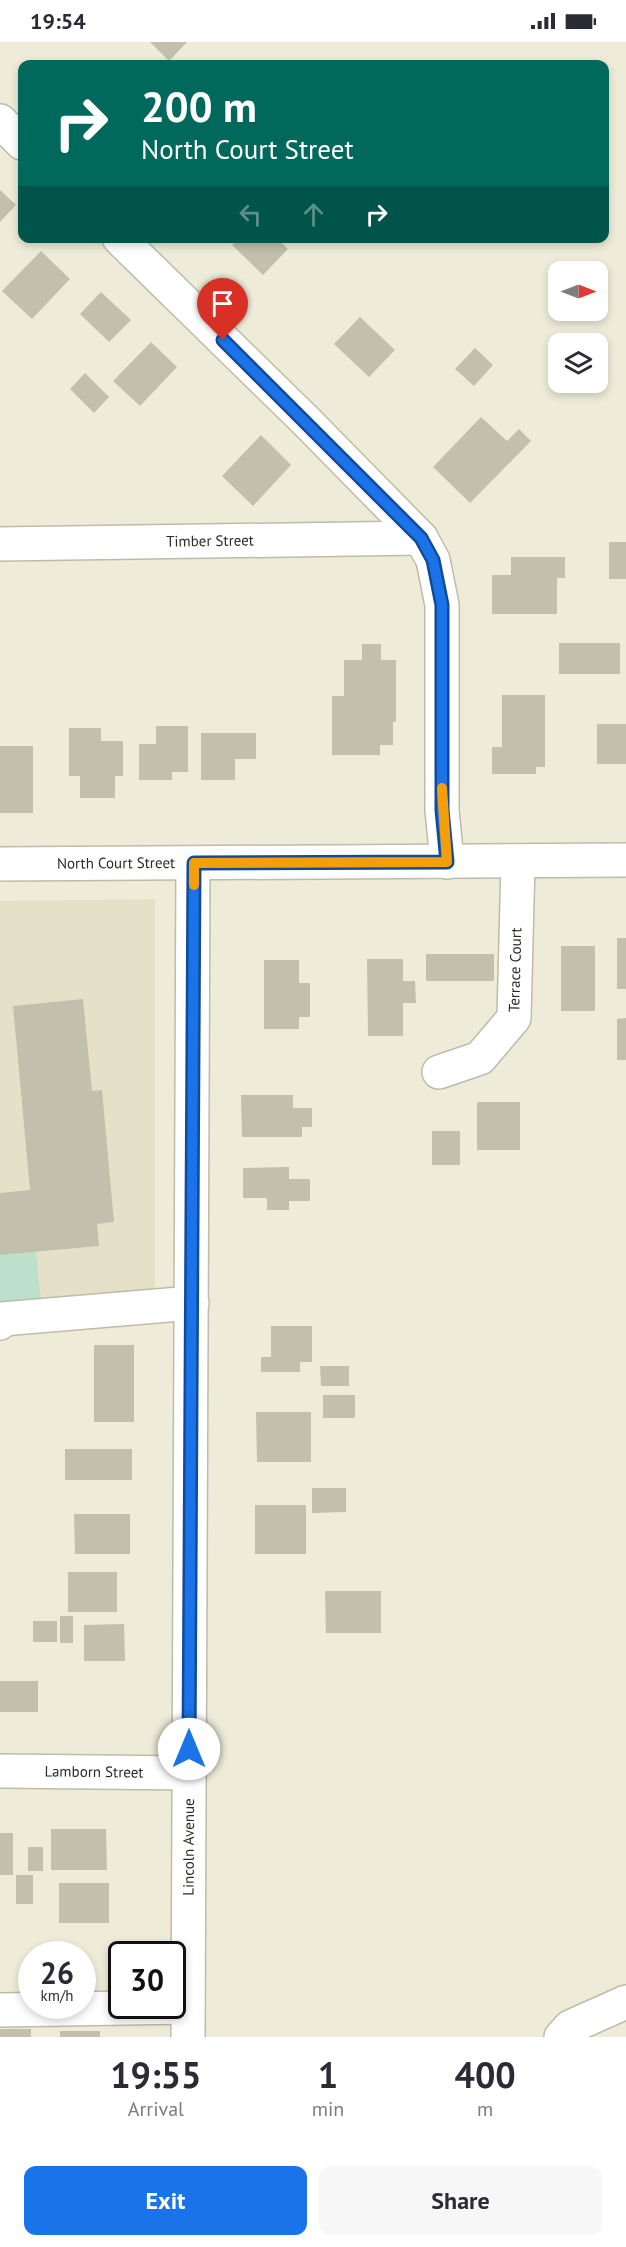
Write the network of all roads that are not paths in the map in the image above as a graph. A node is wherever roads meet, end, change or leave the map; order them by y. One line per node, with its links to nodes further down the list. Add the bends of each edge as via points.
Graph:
1 (0, 121): 2 (street)
2 (18, 139)
3 (124, 243): 4 (street)
4 (421, 538): 5 (street, Timber Street); 7 (street, via 433,560 442,605 442,810)
5 (0, 544)
6 (626, 860): 8 (street, North Court Street)
7 (447, 862): 8 (street, North Court Street); 9 (street, North Court Street)
8 (518, 862): 11 (street, Terrace Court, via 514,1018 480,1058)
9 (194, 863): 10 (street, North Court Street); 12 (street, Lincoln Avenue)
10 (0, 864)
11 (439, 1072)
12 (192, 1303): 13 (street, via 43,1314 2,1319); 15 (street, Lincoln Avenue)
13 (0, 1323)
14 (0, 1771): 15 (street, Lamborn Street)
15 (189, 1773): 18 (street, Lincoln Avenue)
16 (626, 2002): 19 (street, via 570,2027)
17 (0, 2010): 18 (street)
18 (188, 2022)
19 (561, 2037)

